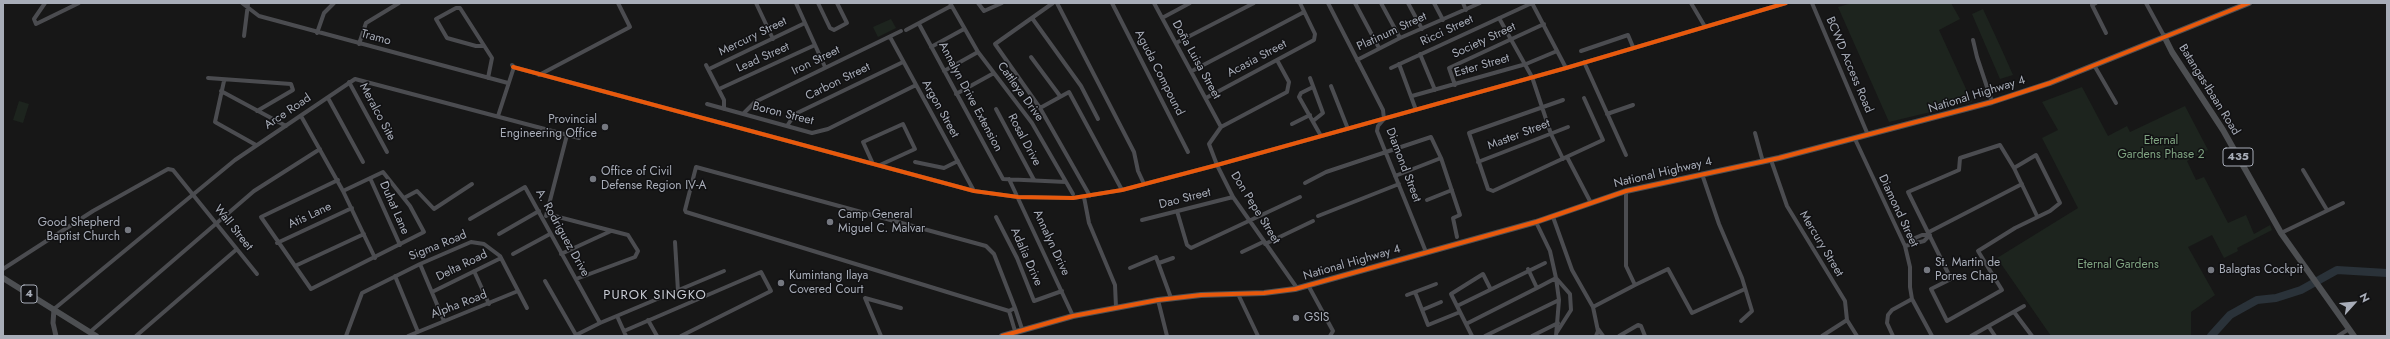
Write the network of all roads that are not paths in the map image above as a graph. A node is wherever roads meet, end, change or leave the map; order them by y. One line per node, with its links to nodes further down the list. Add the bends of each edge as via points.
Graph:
1 (45, 3): 2 (street, via 33,20 36,24)
2 (79, 3)
3 (242, 3): 33 (street, Tramo)
4 (334, 3): 49 (street, via 324,13)
5 (399, 3): 58 (street, via 366,23)
6 (618, 3): 85 (street, via 630,27)
7 (756, 3): 55 (street)
8 (796, 3): 41 (street)
9 (818, 3): 10 (street, via 830,28 834,30 846,23)
10 (837, 3)
11 (978, 3): 12 (street, via 984,10)
12 (1002, 3)
13 (1052, 3): 37 (street)
14 (1057, 3): 166 (street, via 1134,152)
15 (1112, 3): 141 (street, Aguda Compound)
16 (1154, 3): 38 (street, Doña Luisa Street)
17 (1190, 3): 38 (street)
18 (1254, 3): 59 (street)
19 (1300, 3): 36 (street)
20 (1328, 3): 71 (street, Diamond Street)
21 (1355, 3): 64 (street)
22 (1381, 3): 54 (street)
23 (1408, 3): 46 (street)
24 (1434, 3): 40 (street)
25 (1463, 3): 35 (street)
26 (1480, 3): 35 (street, Platinum Street)
27 (1691, 3): 44 (street)
28 (1786, 3): 44 (street)
29 (1812, 3): 135 (street, BCWD Access Road)
30 (2096, 3): 50 (street, via 2092,5)
31 (2146, 3): 52 (street)
32 (2249, 3): 52 (main road, National Highway 4)
33 (248, 4): 49 (street, Tramo, via 259,16); 51 (street)
34 (951, 5): 42 (street); 45 (street, Cattleya Drive)
35 (1466, 10): 40 (street, Platinum Street)
36 (1304, 12): 70 (street, Acasia Street, via 1316,37); 83 (street)
37 (1032, 18): 111 (street, via 995,44); 122 (street, via 1081,86)
38 (1162, 18): 59 (street, Doña Luisa Street)
39 (1499, 18): 43 (street, Ricci Street, via 1532,3); 56 (street); 68 (street, Ricci Street)
40 (1443, 20): 46 (street, Platinum Street)
41 (805, 23): 55 (street, Mercury Street); 60 (street)
42 (919, 24): 47 (street); 62 (street, Annalyn Drive Extension)
43 (1544, 24): 56 (street, Society Street); 65 (street, Ricci Street)
44 (1704, 25): 63 (street)
45 (964, 29): 62 (street); 67 (street, Cattleya Drive)
46 (1422, 29): 54 (street, Platinum Street)
47 (906, 30)
48 (901, 31): 53 (street, Iron Street)
49 (317, 33): 58 (street, Tramo)
50 (2106, 33)
51 (244, 36)
52 (2164, 36): 77 (main road, National Highway 4); 202 (main road, Batangas-Ibaan Road / 435)
53 (890, 37): 72 (street, Argon Street); 78 (street, Iron Street)
54 (1400, 38): 64 (street, Platinum Street)
55 (773, 39): 81 (street, Mercury Street)
56 (1511, 39): 75 (street); 93 (street, Society Street, via 1449,68)
57 (1973, 40): 107 (street)
58 (359, 44): 88 (street, Tramo)
59 (1176, 44): 83 (street, Doña Luisa Street)
60 (815, 45): 78 (street); 97 (street, Lead Street)
61 (484, 46): 61 (street, via 459,8 436,19 447,38); 88 (street, via 492,60)
62 (931, 47): 82 (street, Annalyn Drive Extension)
63 (1633, 47): 66 (street, via 1628,35); 73 (street)
64 (1379, 48): 71 (street, Platinum Street)
65 (1557, 51): 75 (street, Ester Street); 80 (street, Ricci Street)
66 (1581, 51)
67 (978, 52): 82 (street); 84 (street, Cattleya Drive)
68 (1420, 54): 74 (street, Ricci Street); 98 (street)
69 (1031, 57): 101 (street)
70 (1277, 60): 104 (street, Acasia Street); 128 (street, Don Pepe Street, via 1289,82 1287,92)
71 (1357, 60): 123 (street, Diamond Street, via 1383,110)
72 (903, 62): 94 (street, Argon Street); 127 (street, Carbon Street, via 795,114)
73 (1584, 62): 80 (street); 118 (street)
74 (1399, 64): 79 (street, Ricci Street); 102 (street)
75 (1526, 64): 86 (street); 93 (street, Ester Street)
76 (706, 65): 81 (street)
77 (2094, 65): 107 (main road, National Highway 4); 108 (street)
78 (826, 67): 117 (street, Iron Street, via 755,102)
79 (1391, 68)
80 (1566, 68): 86 (street)
81 (709, 69): 97 (street)
82 (944, 71): 100 (street, Annalyn Drive Extension)
83 (1192, 71): 104 (street, Doña Luisa Street)
84 (994, 73): 100 (street); 163 (street, Cattleya Drive, via 1032,123)
85 (539, 75): 92 (street, via 513,66); 152 (street)
86 (1532, 77): 112 (street); 115 (street)
87 (208, 78): 90 (street)
88 (488, 78): 92 (street, Tramo)
89 (1310, 78): 96 (street)
90 (224, 81): 99 (street); 116 (street, via 291,84 293,90)
91 (349, 82): 103 (street, Arce Road); 121 (street, via 359,78); 140 (street, Meralco Site)
92 (508, 83): 121 (street)
93 (1455, 85): 98 (street, Ester Street)
94 (916, 86): 127 (street, Boron Street, via 823,131 807,132); 147 (street, Argon Street)
95 (1331, 86): 130 (street)
96 (1313, 87): 119 (street, via 1301,93 1300,97); 124 (street, via 1324,113)
97 (719, 89): 113 (street, via 725,102)
98 (1435, 90): 102 (street, Ester Street)
99 (221, 91): 116 (street); 138 (street, via 215,122)
100 (956, 94): 161 (street, Annalyn Drive Extension, via 1003,179)
101 (1060, 96): 111 (street); 169 (street, via 1069,92)
102 (1412, 96): 115 (street)
103 (328, 98): 120 (street, Arce Road); 148 (street)
104 (1206, 98): 128 (street, Doña Luisa Street)
105 (1584, 98): 145 (street, via 1603,140)
106 (1564, 100): 112 (street)
107 (1992, 102): 135 (main road, National Highway 4)
108 (2116, 103)
109 (707, 104): 113 (street, Boron Street)
110 (1633, 105): 118 (street)
111 (1040, 108): 176 (street)
112 (1542, 108): 132 (street); 150 (street, via 1469,133)
113 (724, 109): 117 (street, Boron Street)
114 (996, 109): 162 (street, Rosal Drive)
115 (1416, 110): 123 (street)
116 (257, 111): 126 (street)
117 (743, 114): 127 (street, Boron Street)
118 (1607, 114): 143 (street)
119 (1310, 115): 124 (street); 125 (street)
120 (301, 116): 126 (street, Arce Road); 139 (street)
121 (498, 116): 133 (street)
122 (1098, 119)
123 (1384, 119): 130 (street); 142 (street, Diamond Street, via 1377,131)
124 (1313, 121): 134 (street)
125 (1292, 124)
126 (286, 126): 138 (street, Arce Road)
127 (787, 126)
128 (1221, 127): 153 (street, Don Pepe Street, via 1209,144)
129 (1568, 127): 132 (street, Master Street)
130 (1348, 129): 134 (street)
131 (1755, 133): 151 (street)
132 (1551, 134): 145 (street); 150 (street, Master Street)
133 (567, 135): 136 (street); 189 (street)
134 (1321, 136): 153 (street)
135 (1868, 136): 137 (main road, National Highway 4)
136 (579, 138)
137 (1855, 139): 146 (main road, National Highway 4); 212 (street, Diamond Street)
138 (256, 145): 174 (street, Arce Road)
139 (320, 149): 160 (street); 200 (street, via 267,181)
140 (387, 152)
141 (1188, 152)
142 (1384, 152): 144 (street, via 1429,137 1432,138); 158 (street, Diamond Street); 164 (street, via 1326,172)
143 (1626, 155)
144 (1441, 158): 158 (street); 170 (street)
145 (1565, 158): 150 (street, via 1490,191); 183 (street)
146 (1771, 160): 151 (main road, National Highway 4); 271 (street, Mercury Street, via 1787,206 1845,301)
147 (958, 161): 149 (street, via 944,168); 172 (street, Argon Street)
148 (363, 162)
149 (915, 162)
150 (1478, 162)
151 (1763, 162): 157 (main road, National Highway 4)
152 (873, 164): 154 (street); 154 (street, via 863,142 903,124 914,149)
153 (1217, 165): 166 (street); 179 (street, Don Pepe Street)
154 (880, 166): 172 (street)
155 (2014, 168): 168 (street); 191 (street, via 2036,155 2060,203 2050,211); 206 (street, via 2000,145 1960,158 1959,170 1908,192)
156 (2303, 170): 186 (street)
157 (1702, 174): 173 (main road, National Highway 4); 242 (street)
158 (1395, 176): 167 (street, Diamond Street)
159 (370, 178): 171 (street); 181 (street, via 383,172); 211 (street, Duhat Lane)
160 (337, 179): 171 (street); 208 (street, via 261,217)
161 (1009, 179): 162 (street); 177 (street, Annalyn Drive)
162 (1034, 180): 163 (street)
163 (1066, 182): 175 (street, Cattleya Drive)
164 (1305, 183)
165 (472, 184): 181 (street, via 434,209 417,191)
166 (1144, 184): 169 (street)
167 (1399, 184): 190 (street); 215 (street, Diamond Street)
168 (2022, 184): 191 (street); 206 (street)
169 (1122, 190): 176 (street)
170 (1452, 190): 182 (street); 207 (street, via 1460,215 1453,218)
171 (343, 191): 185 (street)
172 (974, 191): 177 (street)
173 (1626, 191): 183 (main road, National Highway 4); 238 (street, via 1626,266)
174 (193, 194): 200 (street, Wall Street); 226 (street, Wall Street, via 173,170 162,171 93,211); 263 (street, Arce Road)
175 (1073, 194)
176 (1090, 196): 178 (street)
177 (1018, 197): 178 (street); 245 (street, Annalyn Drive)
178 (1084, 197): 262 (street, via 1089,223 1115,285)
179 (1233, 197): 188 (street, Dao Street); 196 (street, Don Pepe Street)
180 (1300, 197): 196 (street)
181 (404, 198): 211 (street, via 424,232)
182 (1428, 200)
183 (1591, 203): 193 (main road, National Highway 4)
184 (2342, 203): 186 (street)
185 (352, 208): 203 (street); 208 (street, Atis Lane)
186 (2327, 210): 202 (street)
187 (538, 211): 194 (street, A. Rodriguez Drive, via 525,187); 197 (street, A. Rodriguez Drive); 204 (street)
188 (1177, 211): 195 (street, Dao Street); 196 (street, via 1186,242 1191,248)
189 (547, 214): 197 (street); 201 (street)
190 (1318, 216)
191 (2037, 216): 206 (street, via 1978,251 2001,291 1946,321 1931,289 1951,279)
192 (996, 217): 245 (street, Adalia Drive, via 1017,258 1034,301)
193 (1553, 217): 199 (main road, National Highway 4); 258 (street, via 1572,270)
194 (470, 219)
195 (1142, 220)
196 (1248, 221): 210 (street, Don Pepe Street)
197 (544, 222): 205 (street, A. Rodriguez Drive)
198 (1313, 222): 210 (street)
199 (1536, 222): 207 (main road, National Highway 4); 233 (street, via 1550,251)
200 (217, 224): 213 (street, Wall Street); 282 (street)
201 (611, 231): 217 (street); 234 (street, via 630,237 638,255)
202 (2281, 232): 280 (main road, Batangas-Ibaan Road / 435)
203 (364, 234): 218 (street); 224 (street)
204 (499, 234)
205 (550, 234): 216 (street); 217 (street, A. Rodriguez Drive)
206 (1929, 234): 212 (street, via 1924,241)
207 (1458, 240): 215 (main road, National Highway 4)
208 (277, 242): 224 (street)
209 (675, 242): 244 (street)
210 (1264, 243): 214 (street); 239 (street, Don Pepe Street)
211 (400, 245): 218 (street)
212 (1905, 246): 251 (street, Diamond Street, via 1910,267)
213 (237, 249): 230 (street, Wall Street); 289 (street)
214 (1242, 252)
215 (1426, 252): 237 (main road, National Highway 4)
216 (513, 254)
217 (561, 254): 234 (street, A. Rodriguez Drive)
218 (375, 258): 224 (street, via 311,288)
219 (501, 258): 223 (street, Sigma Road, via 484,244 471,242); 228 (street, Delta Road); 243 (street, Sigma Road)
220 (1173, 258): 221 (street)
221 (1159, 263): 225 (street, via 1156,257); 250 (street)
222 (1545, 263): 227 (street)
223 (420, 264): 231 (street, Sigma Road); 246 (street)
224 (295, 266)
225 (1130, 268)
226 (3, 269)
227 (1528, 269): 240 (street); 241 (street)
228 (474, 271): 246 (street, Delta Road); 255 (street)
229 (724, 271): 244 (street)
230 (257, 274)
231 (395, 276): 283 (street); 290 (street, via 362,293)
232 (3, 278): 263 (main road, 4)
233 (1556, 278): 241 (street); 253 (street); 285 (street, via 1570,294 1572,302 1568,317)
234 (576, 279): 274 (street, A. Rodriguez Drive)
235 (544, 282): 274 (street, via 576,335)
236 (1436, 284): 247 (street)
237 (1308, 285): 239 (main road, National Highway 4); 299 (street, via 1333,331)
238 (1635, 285): 242 (street, via 1668,269 1692,313); 258 (street)
239 (1298, 288): 248 (main road, National Highway 4)
240 (1490, 288): 256 (street); 256 (street, via 1483,274 1451,294)
241 (1537, 288): 276 (street)
242 (1745, 289): 273 (street, via 1752,310)
243 (518, 291): 255 (street, Alpha Road); 259 (street, Sigma Road)
244 (678, 291): 268 (street)
245 (1062, 291): 269 (street, Annalyn Drive)
246 (432, 292): 272 (street)
247 (1414, 292): 249 (street); 264 (street)
248 (1238, 294): 250 (main road, National Highway 4); 298 (street)
249 (1407, 295)
250 (1171, 298): 252 (main road, National Highway 4)
251 (1912, 299): 308 (street, via 1888,315 1887,323); 309 (street, Diamond Street)
252 (1158, 300): 262 (main road, National Highway 4); 297 (street)
253 (1559, 300): 275 (street); 301 (street)
254 (1442, 302): 264 (street)
255 (489, 304): 272 (street, Alpha Road)
256 (1457, 306): 266 (street)
257 (2024, 306): 267 (street)
258 (1593, 307): 279 (street)
259 (527, 308)
260 (901, 308): 295 (street, via 865,298)
261 (1015, 308): 265 (street); 265 (street, via 994,254 986,246 696,167 686,212); 278 (street)
262 (1116, 308): 269 (main road, National Highway 4)
263 (54, 310): 282 (main road, 4); 287 (street)
264 (1422, 310): 266 (street, via 1428,325)
265 (1009, 311): 284 (street)
266 (1460, 312): 276 (street)
267 (2014, 312): 277 (street); 312 (street)
268 (616, 316): 274 (street); 281 (street)
269 (1073, 316): 278 (main road, National Highway 4)
270 (648, 320): 281 (street); 293 (street); 294 (street, via 761,272 771,291)
271 (1847, 320): 286 (street); 307 (street, Mercury Street)
272 (444, 321): 283 (street, Alpha Road)
273 (1741, 322)
274 (600, 323)
275 (1558, 323): 285 (street); 302 (street)
276 (1466, 324): 300 (street)
277 (1989, 327): 310 (street); 311 (street)
278 (1022, 329): 284 (main road, National Highway 4)
279 (1598, 329): 303 (street); 304 (street)
280 (2349, 329): 313 (street); 314 (main road, Batangas-Ibaan Road / 435)
281 (624, 331): 292 (street)
282 (90, 332): 288 (main road, 4)
283 (418, 332): 291 (street, Alpha Road)
284 (1015, 332): 296 (main road, National Highway 4)
285 (1557, 334)
286 (1825, 335)
287 (56, 336)
288 (96, 336)
289 (136, 336)
290 (346, 336)
291 (408, 336)
292 (626, 336)
293 (657, 336)
294 (681, 336)
295 (881, 336)
296 (1002, 336)
297 (1167, 336)
298 (1258, 336)
299 (1330, 336)
300 (1472, 336)
301 (1485, 336)
302 (1532, 336)
303 (1596, 336)
304 (1603, 336)
305 (1619, 336): 306 (street, via 1638,325)
306 (1645, 336)
307 (1857, 336)
308 (1893, 336)
309 (1932, 336)
310 (1971, 336)
311 (1995, 336)
312 (2032, 336)
313 (2338, 336)
314 (2354, 336)

